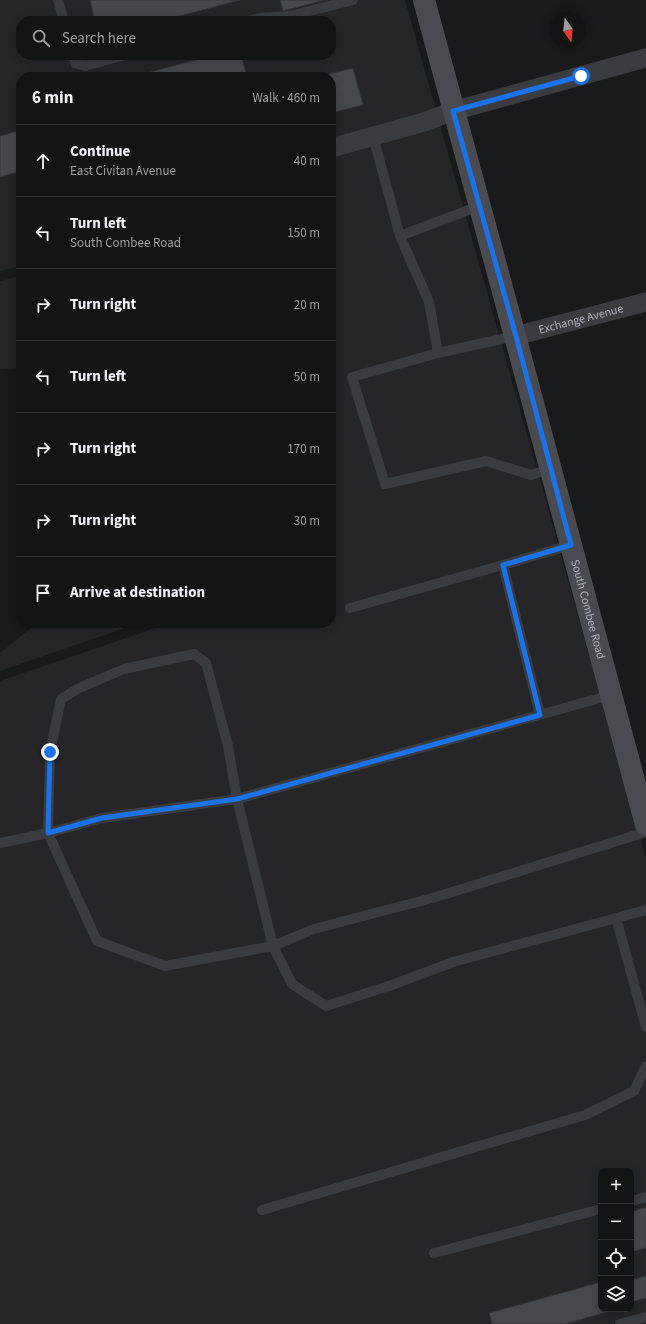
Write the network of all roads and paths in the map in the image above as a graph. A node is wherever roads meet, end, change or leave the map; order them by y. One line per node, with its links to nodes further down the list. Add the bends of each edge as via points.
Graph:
1 (58, 0): 4 (lane)
2 (354, 0): 5 (lane)
3 (424, 0): 9 (main road, South Combee Road)
4 (63, 16)
5 (290, 16)
6 (646, 58): 9 (street)
7 (74, 60): 8 (lane, via 75,63 86,66)
8 (107, 60)
9 (453, 111): 10 (street); 12 (main road, South Combee Road)
10 (373, 136): 11 (street); 13 (lane)
11 (336, 147)
12 (479, 206): 13 (lane); 15 (main road, South Combee Road)
13 (400, 236): 16 (lane, via 429,302)
14 (646, 302): 15 (street, Exchange Avenue)
15 (516, 336): 16 (lane); 17 (main road, South Combee Road)
16 (438, 353): 17 (lane, via 352,377 385,484 486,461 531,475)
17 (550, 469): 18 (main road, South Combee Road)
18 (571, 545): 19 (lane); 21 (main road, South Combee Road)
19 (503, 565): 20 (lane); 22 (lane)
20 (350, 608)
21 (611, 695): 22 (lane); 24 (main road, South Combee Road)
22 (540, 715): 23 (lane)
23 (237, 799): 26 (lane, via 102,818); 26 (lane, via 228,746 206,663 194,654 124,669 79,688 61,699 50,752); 30 (lane)
24 (646, 825)
25 (646, 832): 30 (lane, via 436,897 314,929)
26 (48, 833): 27 (lane); 30 (lane, via 97,941 165,966)
27 (0, 843)
28 (646, 910): 29 (lane)
29 (616, 918): 30 (lane, via 453,962 326,1006 292,984); 31 (lane)
30 (273, 946)
31 (646, 1027)
32 (646, 1066): 35 (lane, via 634,1092 585,1115)
33 (646, 1197): 34 (lane)
34 (634, 1200)
35 (262, 1210)
36 (598, 1210): 37 (lane)
37 (434, 1253)
38 (646, 1317): 39 (lane)
39 (620, 1324)

